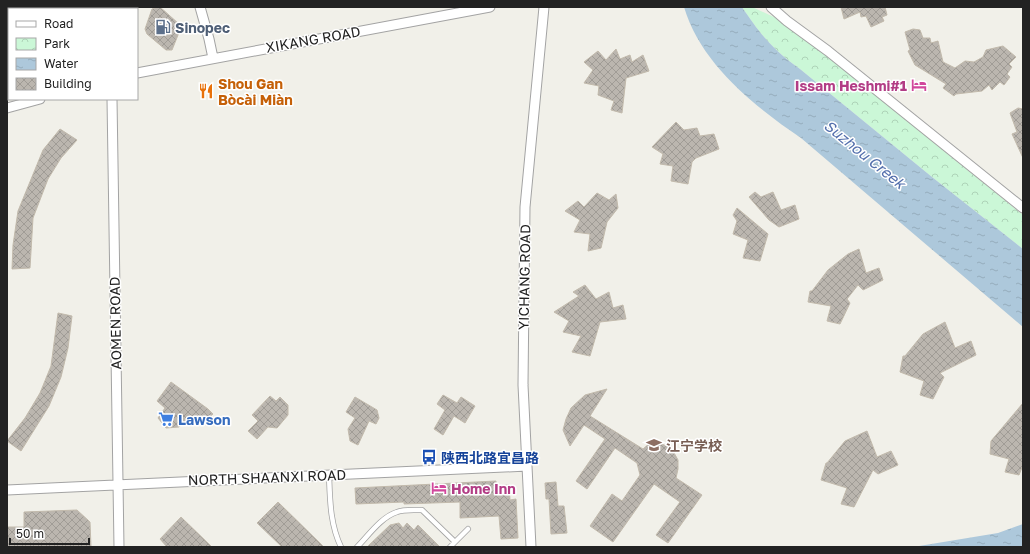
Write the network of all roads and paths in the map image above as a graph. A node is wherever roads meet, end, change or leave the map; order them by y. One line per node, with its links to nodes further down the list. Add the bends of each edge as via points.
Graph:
1 (200, 7): 5 (street)
2 (490, 7): 5 (street, XIKANG ROAD)
3 (544, 7): 11 (street, YICHANG ROAD, via 525,207 523,385)
4 (770, 7): 10 (street)
5 (213, 58): 6 (street, XIKANG ROAD)
6 (138, 73)
7 (36, 100): 9 (street)
8 (112, 100): 13 (street, AOMEN ROAD)
9 (7, 108)
10 (1023, 208)
11 (527, 466): 12 (street, NORTH SHAANXI ROAD); 21 (street, YICHANG ROAD)
12 (329, 475): 13 (street, NORTH SHAANXI ROAD); 18 (lane, via 331,516)
13 (117, 484): 14 (street, NORTH SHAANXI ROAD); 17 (street, AOMEN ROAD)
14 (7, 490)
15 (468, 529): 16 (lane)
16 (455, 542): 19 (lane, via 422,510 408,510 397,511 387,517); 20 (lane)
17 (119, 547)
18 (341, 547)
19 (357, 547)
20 (450, 547)
21 (531, 547)

